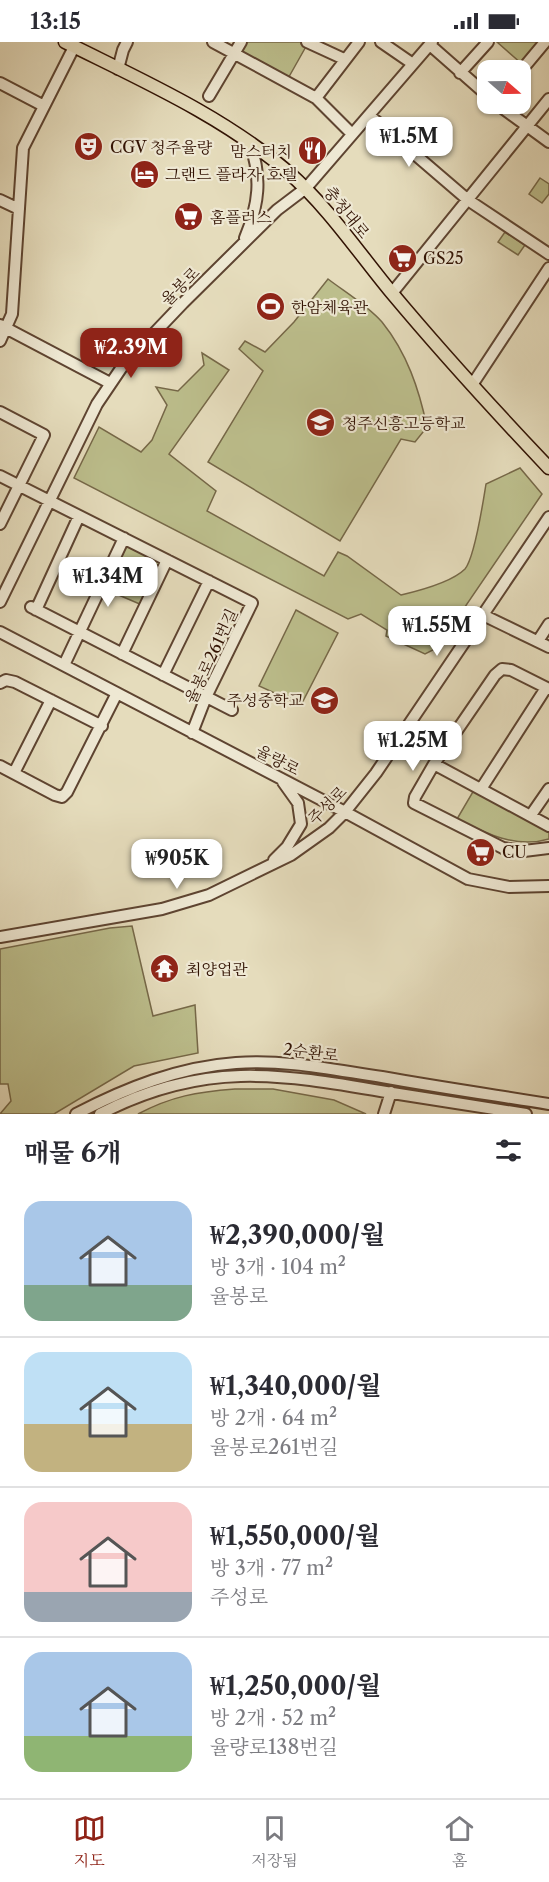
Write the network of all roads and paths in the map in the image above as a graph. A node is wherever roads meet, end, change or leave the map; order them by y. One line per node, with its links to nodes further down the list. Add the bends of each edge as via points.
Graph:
1 (127, 42): 15 (street)
2 (213, 42): 11 (street)
3 (241, 42): 11 (street)
4 (307, 42): 12 (street)
5 (359, 42): 12 (street)
6 (381, 42): 14 (street)
7 (488, 42): 16 (street)
8 (545, 42): 13 (street)
9 (70, 44): 15 (main road, 충청대로); 22 (street)
10 (431, 44): 14 (street, 율봉로); 16 (street)
11 (235, 53): 19 (street); 20 (street)
12 (344, 59): 20 (street)
13 (530, 60)
14 (413, 64): 24 (street, 율봉로)
15 (118, 69): 28 (main road, 충청대로)
16 (460, 73): 18 (street)
17 (0, 83): 22 (street)
18 (477, 87)
19 (209, 96)
20 (316, 98): 26 (street)
21 (549, 99): 25 (street)
22 (44, 106): 32 (street, via 23,148)
23 (510, 114): 25 (street)
24 (369, 115): 26 (street, 율봉로); 31 (street)
25 (526, 127): 27 (street); 31 (street)
26 (352, 134): 29 (street, 율봉로)
27 (549, 142)
28 (250, 143): 29 (main road, 충청대로); 33 (street, via 258,182)
29 (306, 188): 33 (street, 율봉로); 36 (main road, 충청대로)
30 (0, 200): 32 (street)
31 (468, 200): 34 (street); 36 (street)
32 (19, 209): 37 (street, via 12,314)
33 (243, 244): 39 (street, 율봉로)
34 (549, 254)
35 (549, 268): 40 (street)
36 (392, 293): 40 (main road, 충청대로)
37 (3, 327): 38 (street); 39 (street)
38 (0, 341)
39 (110, 383): 45 (street, 율봉로)
40 (472, 385): 42 (main road, 충청대로)
41 (0, 412): 44 (street, via 44,435)
42 (549, 468)
43 (0, 476): 44 (street, 율봉로261번길)
44 (19, 485): 45 (street, 율봉로261번길); 48 (street)
45 (48, 500): 46 (street, 율봉로261번길); 52 (street, 율봉로)
46 (80, 516): 49 (street, 율봉로261번길); 56 (street, via 34,609)
47 (549, 517): 53 (street, 주성로)
48 (0, 524)
49 (124, 538): 50 (street, 율봉로261번길); 56 (street)
50 (166, 560): 51 (street, 율봉로261번길); 59 (street)
51 (209, 581): 61 (street, 율봉로261번길); 65 (street, 율봉로261번길, via 252,603)
52 (0, 602)
53 (483, 615): 57 (street); 76 (street, 주성로, via 376,773)
54 (549, 624): 57 (street)
55 (0, 633): 60 (street, 율량로)
56 (81, 633): 59 (street); 60 (street)
57 (538, 641): 58 (street)
58 (549, 646)
59 (122, 654): 61 (street)
60 (64, 665): 64 (street, 율량로)
61 (163, 675): 65 (street)
62 (0, 682): 66 (street, via 15,682)
63 (547, 688): 70 (street, via 502,669); 74 (street)
64 (117, 693): 68 (street); 69 (street, 율량로)
65 (206, 697): 67 (street); 69 (street, 율봉로261번길)
66 (51, 700): 68 (street); 72 (street)
67 (232, 710)
68 (102, 726): 72 (street, via 62,797)
69 (192, 733): 73 (street, 율량로)
70 (434, 764): 74 (street); 79 (street, via 415,797 418,807 503,848)
71 (0, 766): 72 (street)
72 (14, 773)
73 (281, 779): 76 (street, 율량로); 80 (street, via 298,803 301,824 287,847)
74 (481, 789): 77 (street)
75 (549, 789): 77 (street)
76 (345, 812): 80 (street, 주성로, via 291,855); 81 (street, 율량로, via 468,879 509,887)
77 (531, 815): 78 (street)
78 (549, 826)
79 (549, 848)
80 (266, 868): 82 (street, 주성로, via 209,896 172,906)
81 (549, 886)
82 (0, 937)
83 (391, 1092): 86 (street, 2순환로, via 315,1080 231,1075 184,1082); 87 (street); 88 (street, 2순환로)
84 (549, 1104): 85 (street, 2순환로, via 319,1067 252,1062 188,1070 146,1082)
85 (76, 1114)
86 (100, 1114)
87 (384, 1114)
88 (526, 1114)

